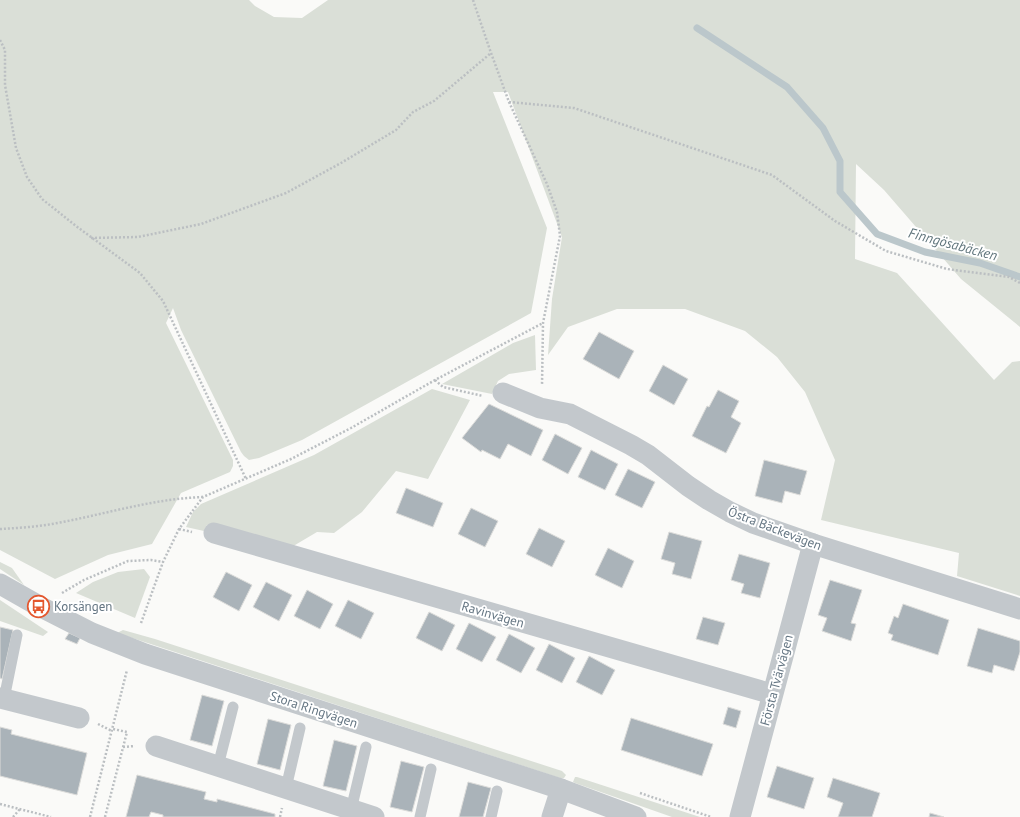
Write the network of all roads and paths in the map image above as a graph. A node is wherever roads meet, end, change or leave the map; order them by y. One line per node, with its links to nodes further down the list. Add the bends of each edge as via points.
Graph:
1 (473, 0): 3 (path)
2 (0, 40): 5 (path, via 5,50 5,85 16,148 27,178 42,199)
3 (491, 53): 4 (path); 5 (path, via 434,101 413,112 396,130 286,193 200,224 138,237)
4 (509, 102): 6 (path, via 574,108 772,174 835,221 886,251 946,269 1009,277); 7 (path, via 547,184 557,212 560,236)
5 (91, 238): 11 (path, via 140,273 163,300)
6 (1020, 283)
7 (543, 323): 8 (path); 10 (path)
8 (435, 380): 9 (path, via 443,388 489,397); 11 (path, via 351,428)
9 (503, 393): 10 (street, Östra Bäckevägen)
10 (540, 408): 15 (street, Östra Bäckevägen, via 570,414 631,445 688,486 730,512)
11 (246, 479): 12 (path)
12 (203, 497): 13 (path, via 179,498 52,524); 16 (path, via 179,529)
13 (0, 529)
14 (214, 533): 23 (street, Ravinvägen)
15 (813, 544): 19 (street, Östra Bäckevägen); 23 (street, Första Tvärvägen)
16 (163, 562): 18 (path, via 128,561 84,580 61,594); 20 (path)
17 (0, 584): 34 (street, Stora Ringvägen, via 92,633 145,654)
18 (67, 596)
19 (1020, 609)
20 (141, 623)
21 (17, 635): 24 (lane)
22 (127, 669): 28 (path)
23 (772, 694): 50 (street, Första Tvärvägen)
24 (2, 698): 26 (street)
25 (233, 707): 31 (lane)
26 (79, 718)
27 (300, 728): 33 (lane)
28 (113, 729): 42 (path); 43 (path, via 127,732)
29 (156, 746): 31 (street)
30 (366, 747): 39 (lane)
31 (218, 766): 33 (street)
32 (431, 769): 45 (lane)
33 (286, 788): 39 (street)
34 (561, 789): 47 (street); 48 (street, Stora Ringvägen)
35 (497, 791): 46 (lane)
36 (635, 792): 49 (path)
37 (0, 804): 38 (path)
38 (20, 809): 40 (path); 41 (path)
39 (351, 810): 44 (street)
40 (13, 817)
41 (51, 817)
42 (90, 817)
43 (105, 817)
44 (374, 817)
45 (420, 817)
46 (490, 817)
47 (552, 817)
48 (636, 817)
49 (711, 817)
50 (740, 817)

